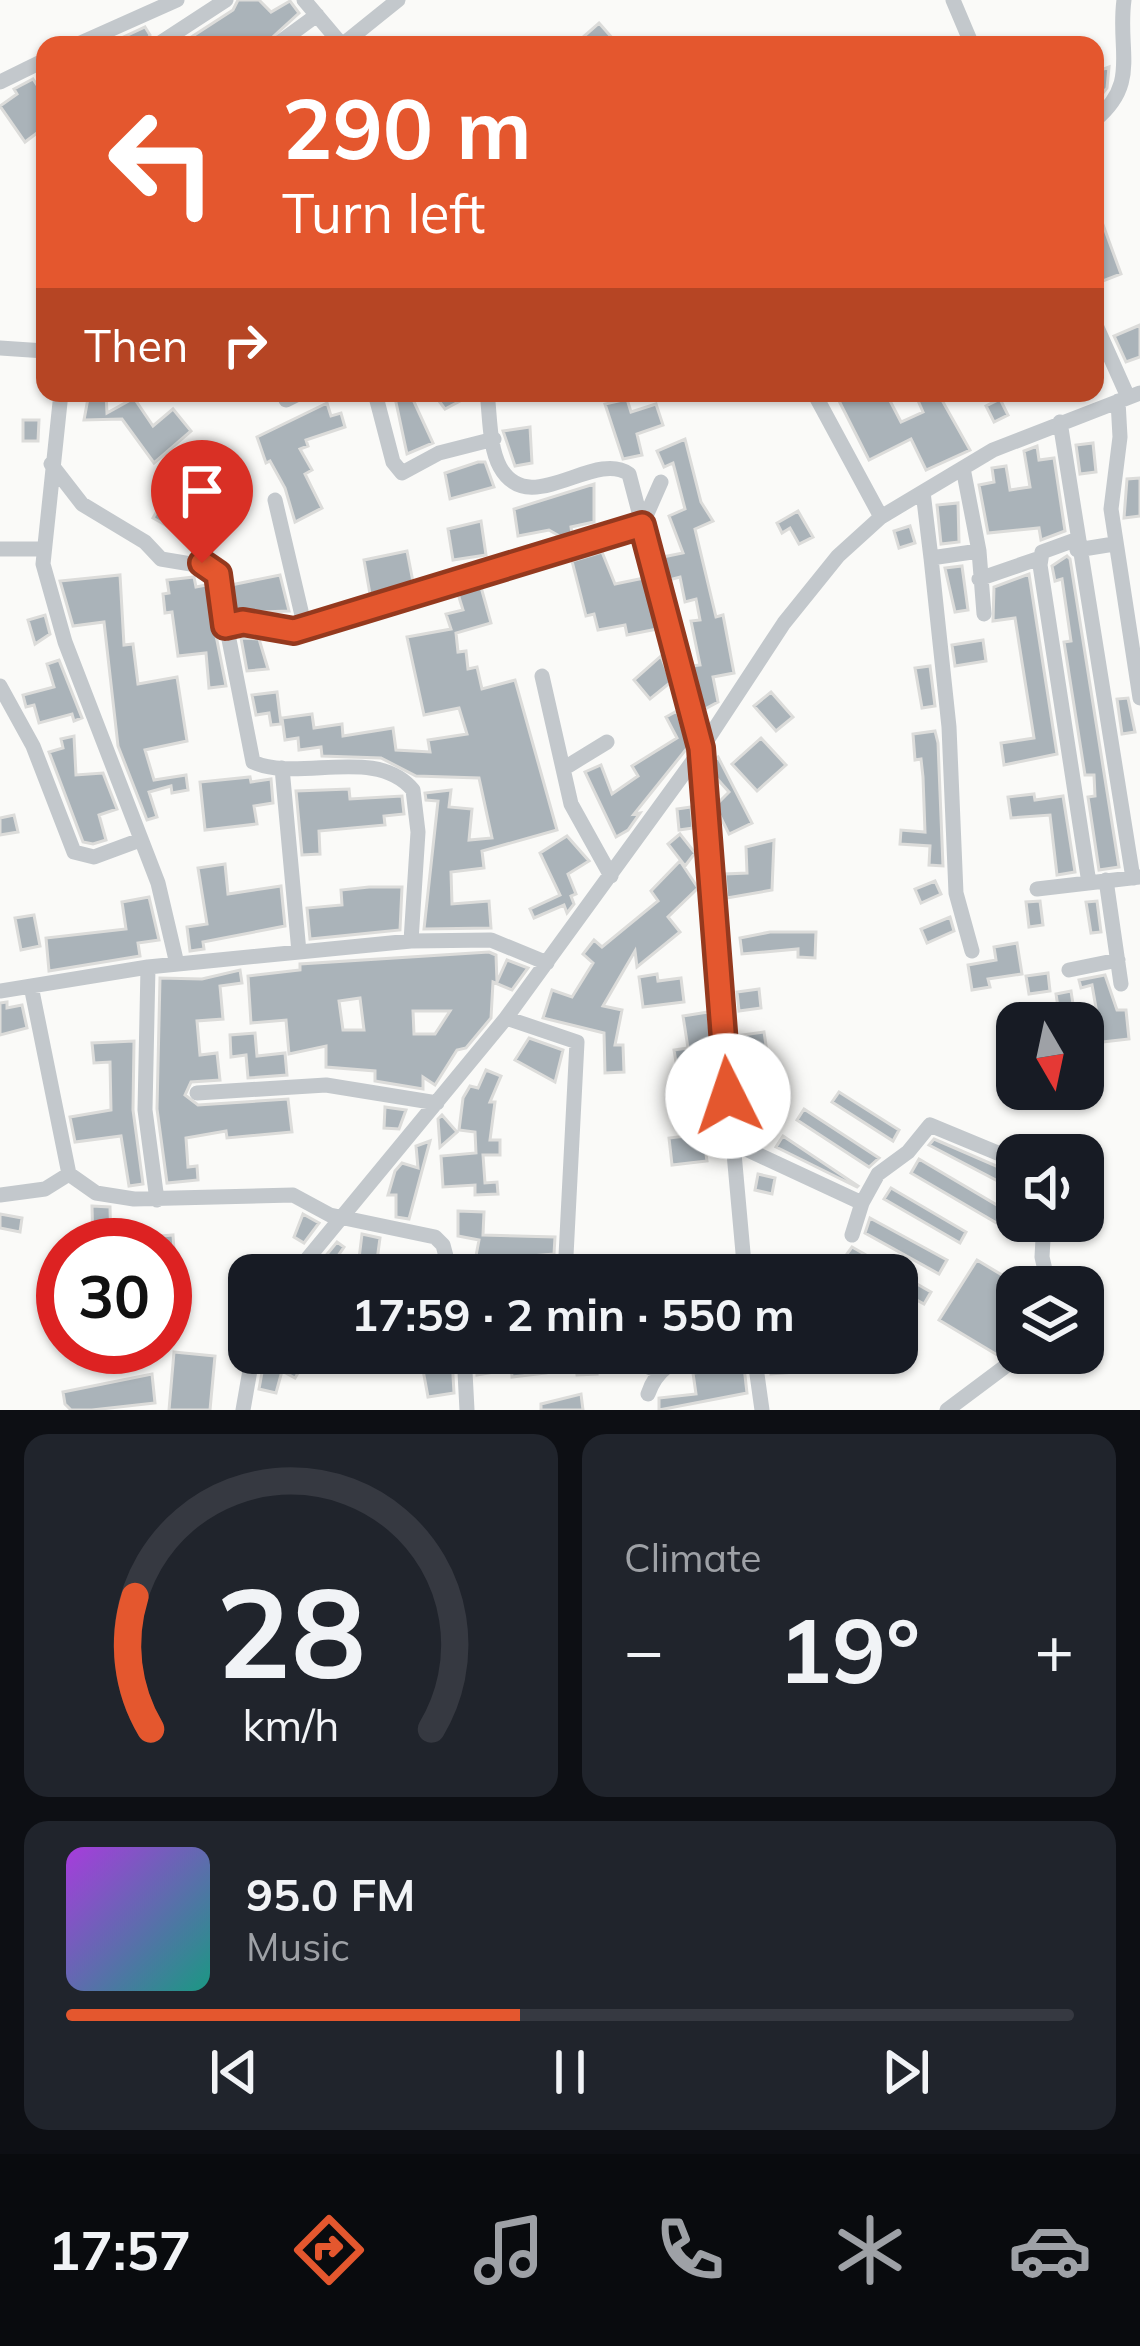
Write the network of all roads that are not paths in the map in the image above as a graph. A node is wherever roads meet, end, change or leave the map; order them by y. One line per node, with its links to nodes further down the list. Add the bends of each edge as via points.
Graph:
1 (176, 0): 8 (street)
2 (226, 0): 9 (street)
3 (304, 0): 7 (street)
4 (398, 0): 12 (street)
5 (953, 0): 13 (street)
6 (1124, 0): 15 (street)
7 (316, 15): 10 (street); 11 (street)
8 (96, 36)
9 (171, 36)
10 (288, 36)
11 (334, 36)
12 (353, 36)
13 (968, 36)
14 (36, 70): 16 (street)
15 (1136, 75): 17 (street)
16 (0, 82)
17 (1104, 112)
18 (1104, 343): 21 (street)
19 (0, 349): 20 (street)
20 (36, 351)
21 (1129, 397): 26 (street); 35 (street)
22 (60, 402): 28 (street)
23 (377, 402): 27 (street, via 402,473)
24 (488, 402): 27 (street)
25 (819, 402): 33 (street)
26 (1060, 422): 29 (street); 36 (street)
27 (494, 440): 34 (street, via 503,473 527,485 622,469)
28 (51, 464): 38 (street); 44 (street, via 82,504 161,560 215,568)
29 (963, 468): 31 (street); 39 (street)
30 (661, 482): 34 (street)
31 (922, 492): 33 (street); 40 (street)
32 (275, 500): 45 (street)
33 (881, 517): 50 (street, via 806,594)
34 (642, 525): 45 (street); 50 (street)
35 (1114, 544): 36 (street); 48 (street)
36 (1076, 545): 41 (street, via 1047,549); 55 (street)
37 (0, 549): 38 (street)
38 (42, 549): 53 (street, via 65,641)
39 (979, 550): 40 (street); 42 (street)
40 (931, 558): 59 (street, via 956,893)
41 (1040, 558): 42 (street); 56 (street)
42 (979, 579): 43 (street)
43 (984, 614)
44 (225, 626): 45 (street); 51 (street, via 249,755 257,766)
45 (305, 628)
46 (542, 676): 52 (street)
47 (0, 686): 53 (street, via 74,852 94,857)
48 (1140, 698)
49 (607, 742): 52 (street)
50 (700, 751): 54 (street); 72 (street)
51 (282, 768): 58 (street, via 354,768 413,790); 60 (street)
52 (563, 769): 54 (street, via 578,822)
53 (140, 840): 63 (street)
54 (611, 876): 62 (street)
55 (1137, 877): 56 (street)
56 (1097, 882): 57 (street); 61 (street)
57 (1036, 889)
58 (411, 941): 60 (street); 62 (street, via 491,940)
59 (971, 951)
60 (299, 952): 63 (street)
61 (1118, 960): 65 (street); 66 (street)
62 (547, 963): 69 (street)
63 (177, 964): 64 (street)
64 (148, 968): 67 (street); 76 (street, via 145,1110)
65 (1070, 970)
66 (1121, 985)
67 (31, 986): 68 (street); 74 (street)
68 (0, 991)
69 (506, 1018): 71 (street); 82 (street, via 577,1042)
70 (197, 1093): 71 (street, via 326,1085)
71 (437, 1102): 78 (street)
72 (731, 1142): 77 (street); 83 (street)
73 (996, 1152): 77 (street, via 930,1125 878,1174)
74 (69, 1174): 75 (street, via 45,1190); 76 (street, via 96,1192)
75 (0, 1195)
76 (157, 1200): 78 (street, via 293,1195)
77 (862, 1203): 79 (street)
78 (343, 1216): 80 (street); 81 (street, via 435,1237)
79 (852, 1235)
80 (311, 1254)
81 (445, 1254)
82 (566, 1254)
83 (743, 1254)
84 (996, 1373): 93 (street)
85 (250, 1374): 90 (street)
86 (465, 1374): 91 (street)
87 (660, 1374): 89 (street)
88 (757, 1374): 92 (street)
89 (648, 1394)
90 (243, 1410)
91 (467, 1410)
92 (763, 1410)
93 (947, 1410)

